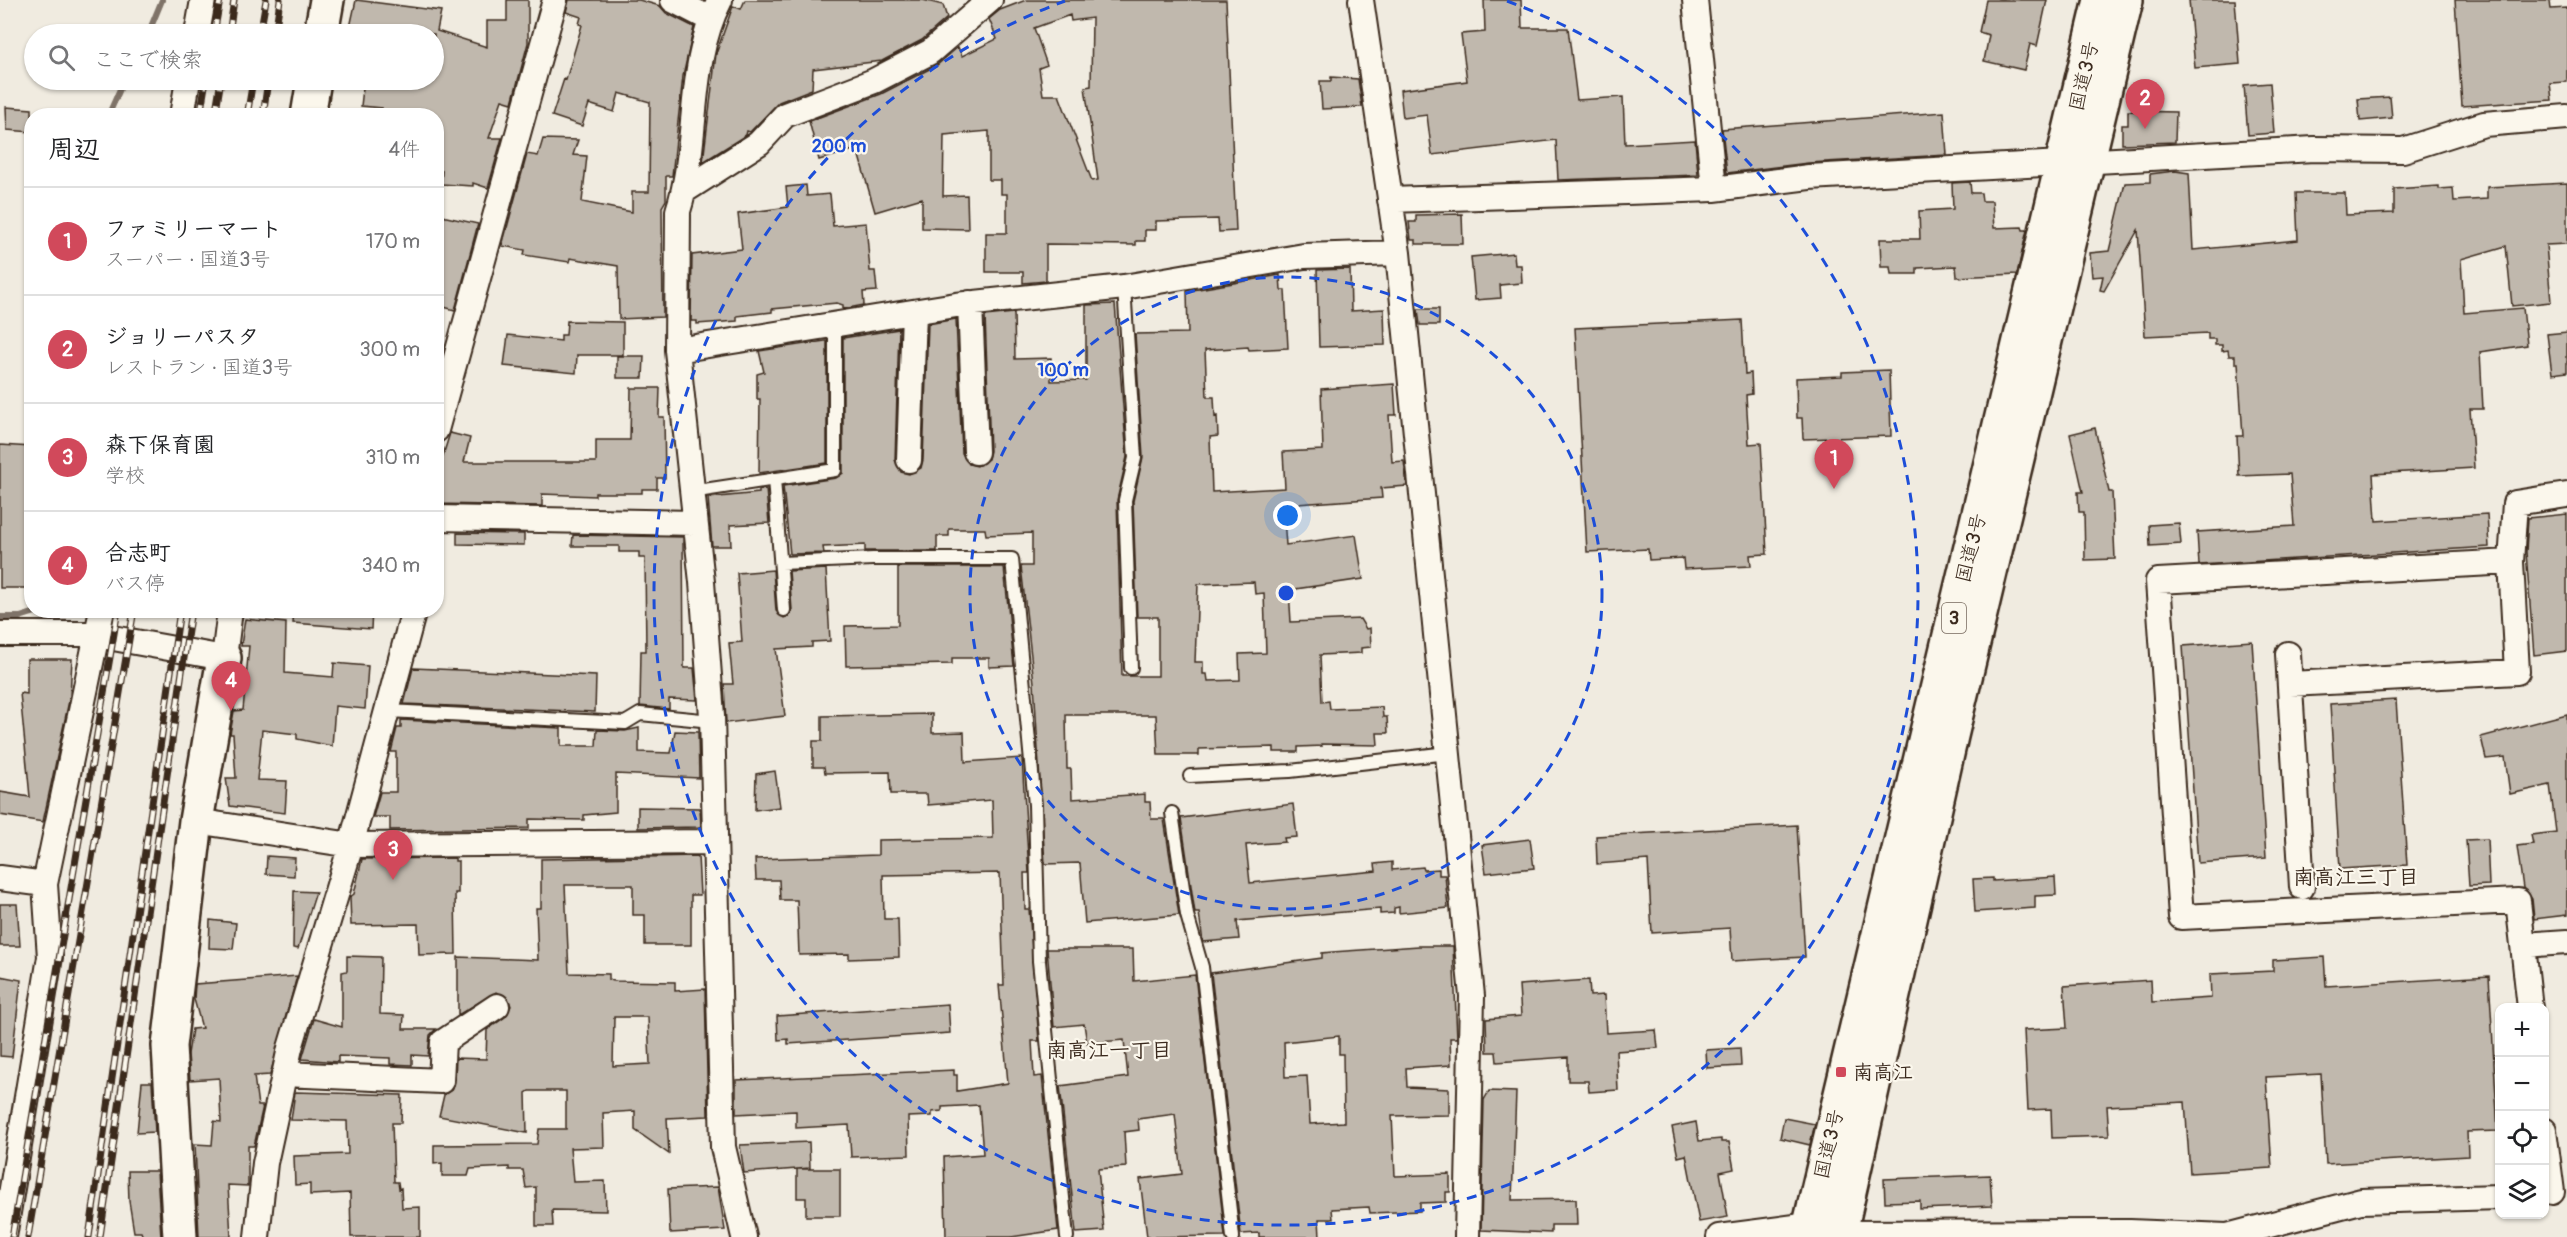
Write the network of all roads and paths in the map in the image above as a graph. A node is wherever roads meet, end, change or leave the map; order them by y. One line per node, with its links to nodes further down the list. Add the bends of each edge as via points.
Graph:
1 (203, 0): 11 (street)
2 (327, 0): 12 (main road)
3 (555, 0): 28 (street)
4 (673, 0): 10 (street)
5 (990, 0): 20 (street, via 930,52 874,81 785,115 759,143)
6 (1361, 0): 21 (street)
7 (1695, 0): 19 (street)
8 (2101, 0): 18 (main road, 国道3号 / 3)
9 (2126, 0): 18 (main road, 国道3号 / 3)
10 (715, 10): 20 (street, via 691,121)
11 (199, 24)
12 (323, 24)
13 (187, 90): 15 (street)
14 (312, 90): 16 (main road)
15 (184, 108)
16 (309, 108)
17 (2567, 117): 18 (street, via 2484,124 2403,150 2314,149)
18 (2076, 162): 19 (street, via 1809,177); 67 (main road, 国道3号 / 3, via 1951,736)
19 (1714, 189): 21 (street)
20 (684, 191): 27 (street, via 678,211)
21 (1390, 200): 22 (street)
22 (1398, 253): 23 (street, via 1304,256); 50 (street)
23 (1124, 287): 24 (street); 46 (lane, via 1135,458 1125,500)
24 (970, 303): 25 (street); 29 (street)
25 (914, 312): 26 (street); 30 (street)
26 (835, 324): 27 (street); 31 (lane, via 835,470)
27 (677, 350): 32 (street)
28 (444, 401)
29 (976, 452)
30 (909, 460)
31 (774, 479): 32 (lane); 37 (lane)
32 (691, 492): 35 (street)
33 (2567, 495): 36 (street, via 2515,503)
34 (444, 522): 35 (street)
35 (694, 523): 49 (street)
36 (2511, 562): 47 (street, via 2517,672); 60 (street, via 2158,581 2181,917 2518,901)
37 (781, 563): 38 (lane); 72 (lane, via 1012,560 1035,805 1040,972)
38 (784, 610)
39 (101, 618): 43 (street)
40 (229, 618): 45 (street)
41 (412, 618): 48 (street)
42 (0, 634): 43 (street)
43 (99, 635): 45 (street); 57 (street)
44 (2288, 654): 47 (street)
45 (224, 658): 53 (main road)
46 (1131, 668)
47 (2290, 684): 58 (street)
48 (388, 711): 49 (lane, via 625,723 640,714); 55 (street)
49 (712, 721): 54 (street)
50 (1448, 753): 51 (lane, via 1290,771); 74 (street, via 1472,996)
51 (1190, 776)
52 (1172, 813): 73 (lane, via 1187,915 1202,967)
53 (196, 821): 55 (street); 69 (main road, via 170,1046)
54 (715, 842): 55 (street); 71 (street, via 723,1147)
55 (351, 845): 63 (street)
56 (0, 879): 57 (street)
57 (45, 884): 68 (street, via 50,957)
58 (2302, 887)
59 (2567, 942): 60 (street)
60 (2523, 945): 61 (street)
61 (2529, 1003)
62 (497, 1006): 63 (street, via 443,1042 441,1081)
63 (284, 1074): 70 (street, via 265,1163)
64 (2549, 1162): 65 (street)
65 (2554, 1193)
66 (2495, 1197): 67 (street, via 2361,1201 2228,1236 2130,1232)
67 (1824, 1233): 75 (street)
68 (4, 1237)
69 (180, 1237)
70 (257, 1237)
71 (744, 1237)
72 (1067, 1237)
73 (1233, 1237)
74 (1467, 1237)
75 (1719, 1237)

